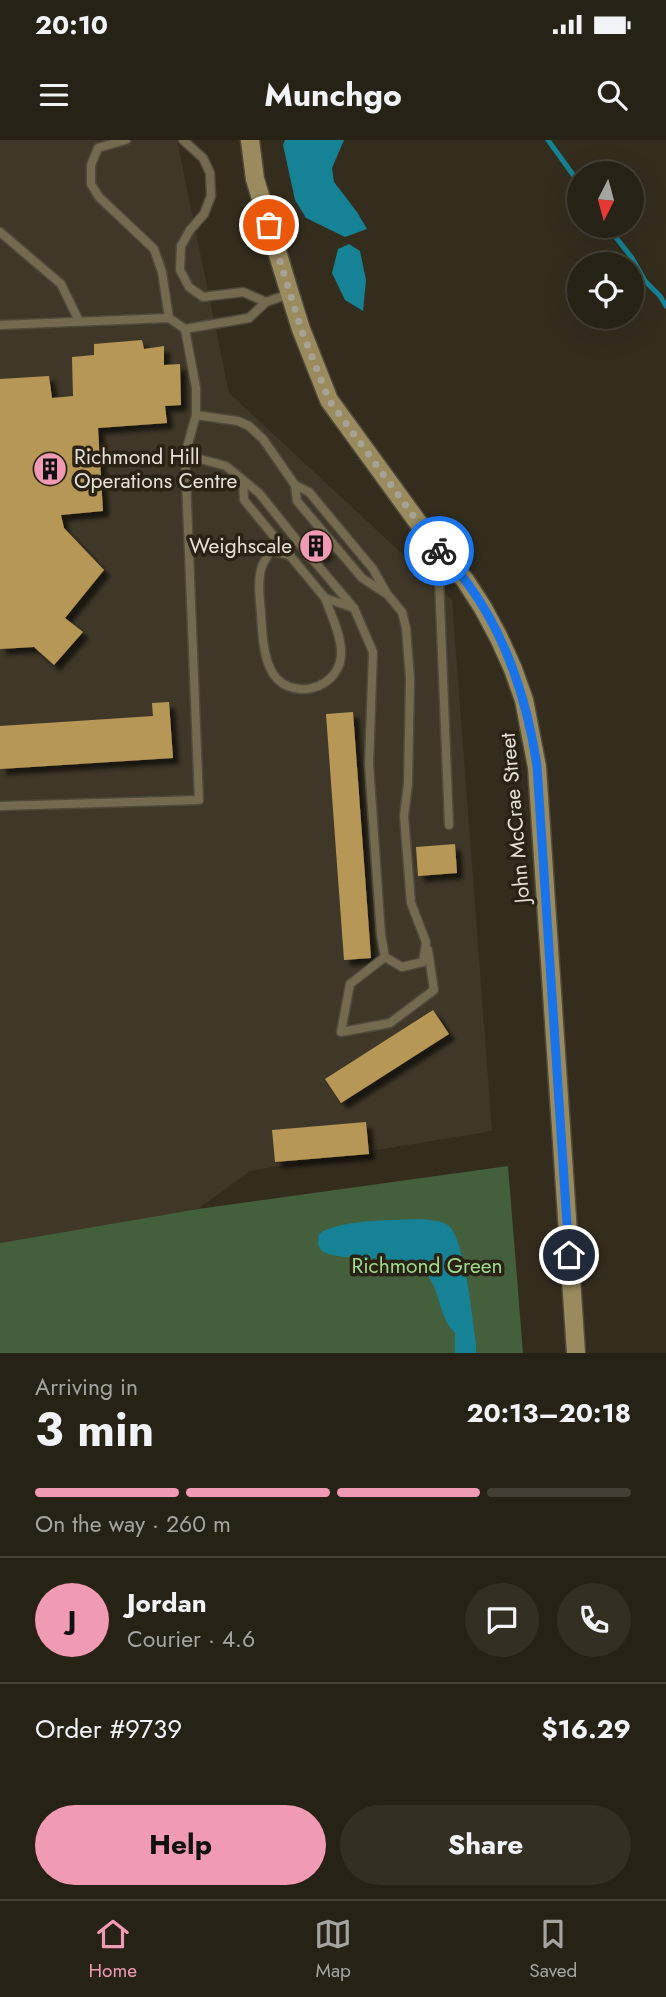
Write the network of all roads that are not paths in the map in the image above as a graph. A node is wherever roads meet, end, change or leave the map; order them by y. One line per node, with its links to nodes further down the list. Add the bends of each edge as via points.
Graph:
1 (126, 140): 7 (lane, via 98,148 91,165 91,184 154,249)
2 (183, 140): 6 (lane, via 203,158 210,173 211,196 181,246 180,270 189,287 203,297 243,292)
3 (250, 140): 5 (street, John McCrae Street, via 255,179)
4 (0, 232): 8 (lane, via 61,284)
5 (289, 294): 6 (lane); 15 (street, John McCrae Street, via 329,400)
6 (266, 302): 10 (lane, via 249,318)
7 (169, 318): 8 (lane); 10 (lane)
8 (79, 321): 9 (lane)
9 (0, 326)
10 (185, 329): 11 (lane)
11 (196, 415): 12 (lane); 14 (lane, via 249,426)
12 (186, 455): 13 (lane, via 226,466); 20 (lane, via 199,800)
13 (243, 480): 16 (lane, via 244,500); 19 (lane)
14 (295, 485): 17 (lane, via 309,492 373,569); 17 (lane, via 297,501 362,578)
15 (438, 550): 21 (lane); 24 (street, John McCrae Street, via 465,580 499,638 517,679 532,733)
16 (290, 555): 18 (lane); 18 (lane, via 270,551 262,567 260,597 270,668 288,686 313,689 334,676 340,664 337,630)
17 (388, 595): 22 (lane, via 402,612 406,628 410,679 404,816 411,903)
18 (325, 598): 19 (lane)
19 (354, 608): 23 (lane, via 373,652 369,764)
20 (0, 806)
21 (449, 825)
22 (426, 942): 23 (lane, via 423,962 402,967); 23 (lane, via 434,990 390,1023 341,1032 350,984)
23 (385, 957)
24 (576, 1353)

